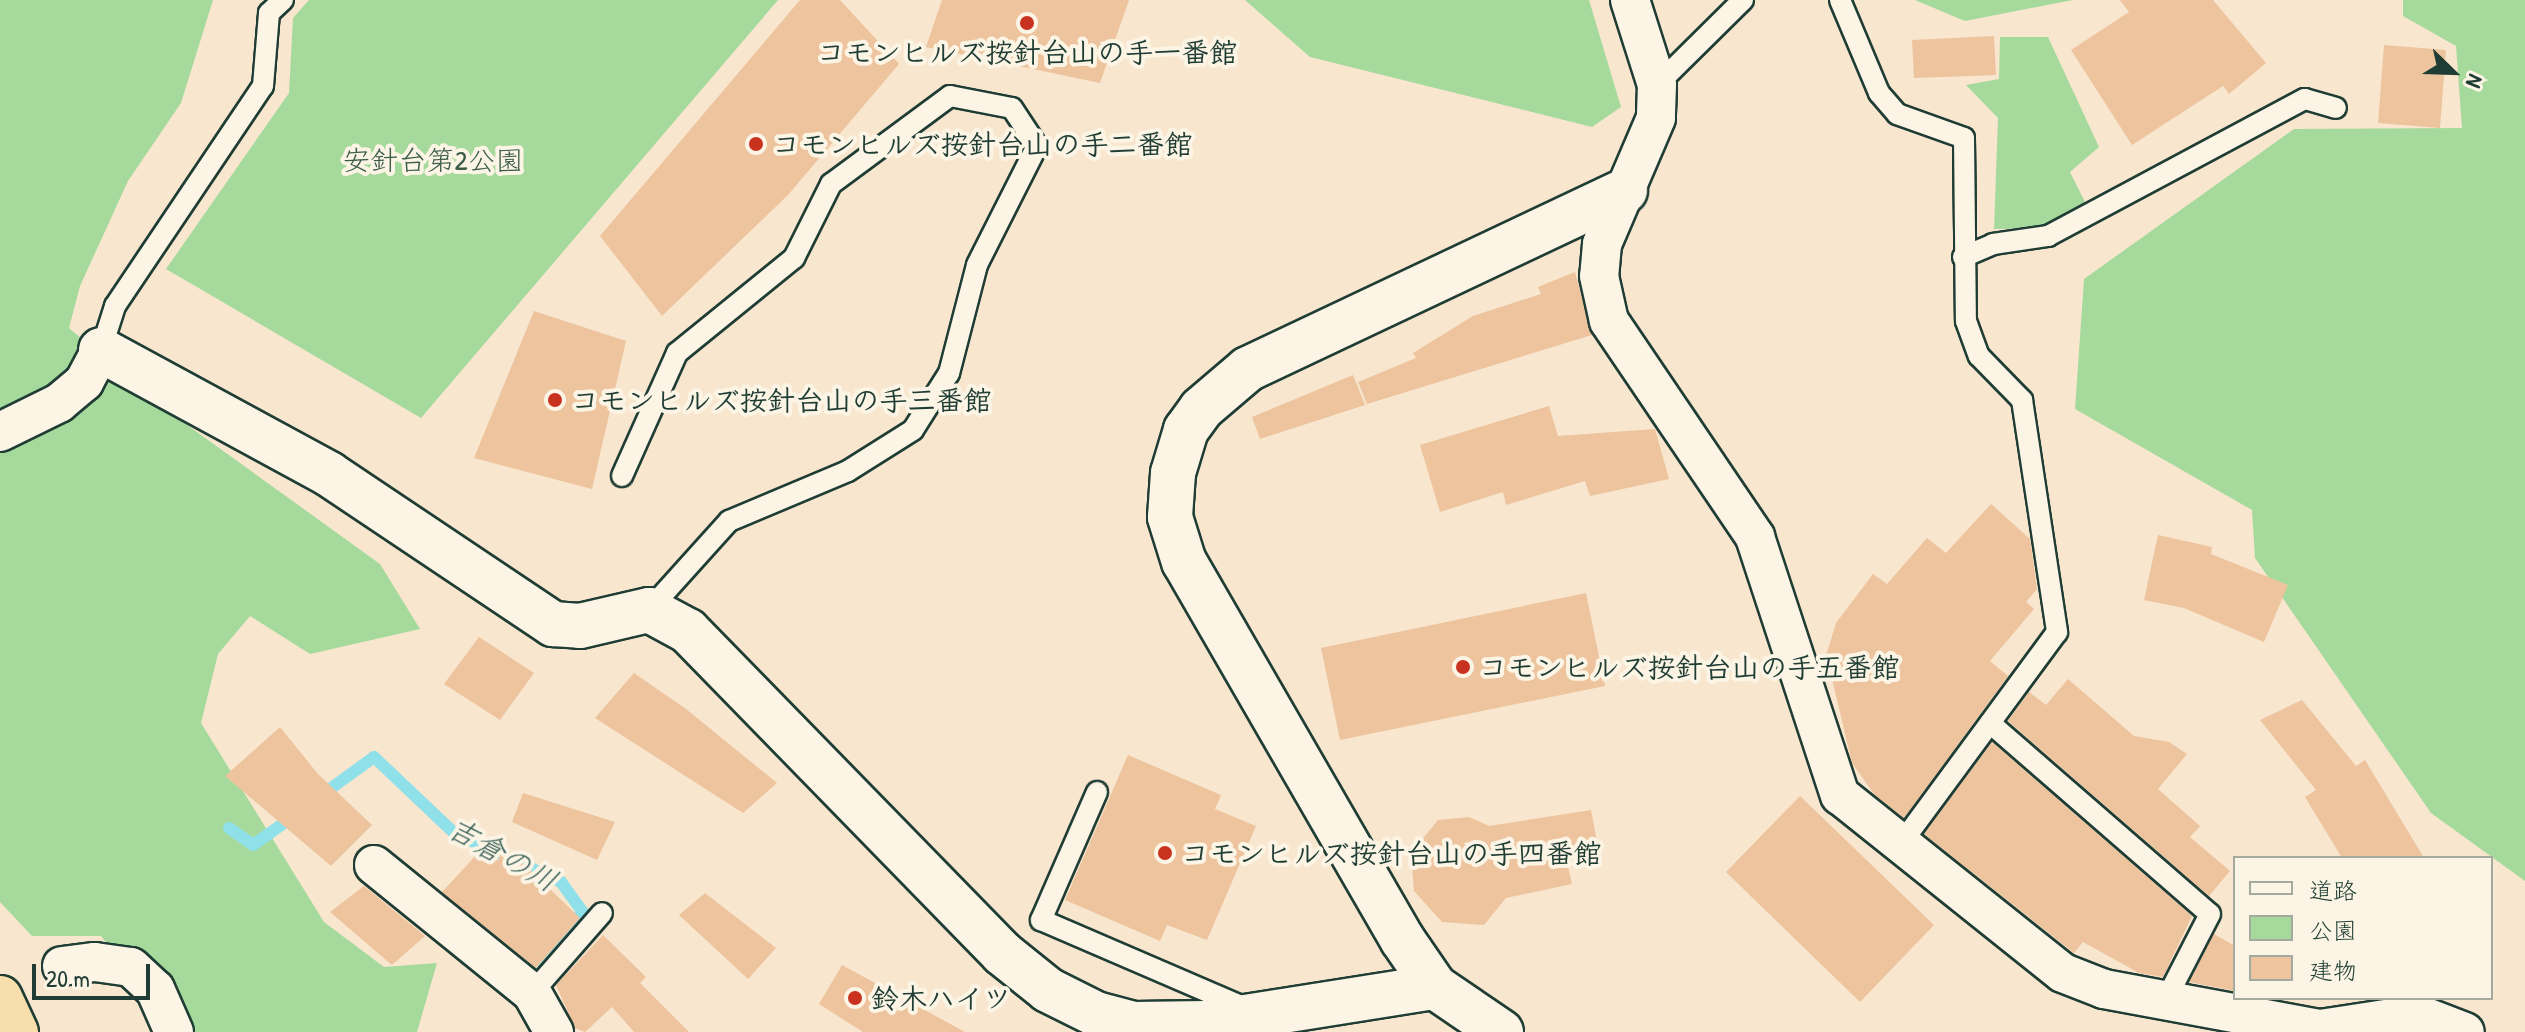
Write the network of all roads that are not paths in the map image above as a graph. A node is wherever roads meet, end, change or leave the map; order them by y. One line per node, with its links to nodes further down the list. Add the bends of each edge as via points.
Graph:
1 (283, 0): 9 (lane, via 269,13 263,86 115,306)
2 (1630, 0): 5 (street)
3 (1743, 0): 5 (lane)
4 (1840, 0): 8 (lane, via 1879,93 1897,114 1964,138)
5 (1657, 85): 7 (street, via 1656,118)
6 (2336, 108): 8 (lane, via 2305,99 2048,236 1993,244)
7 (1625, 191): 15 (street, via 1602,244 1599,276 1609,321 1755,537 1840,795); 19 (street, via 1248,369 1201,409 1178,452 1170,517 1184,562)
8 (1963, 257): 13 (lane, via 1966,321 1979,356 2022,400 2057,632)
9 (101, 350): 10 (street, via 84,382 59,403); 12 (street, via 329,474 553,624 580,626)
10 (0, 432)
11 (622, 476): 12 (lane, via 677,353 794,258 831,184 950,96 1012,108 1037,146 977,265 949,373 913,430 848,471 729,521)
12 (649, 610): 23 (street, via 688,631 1002,953 1048,990 1133,1024)
13 (1990, 723): 15 (lane); 22 (lane, via 2210,914)
14 (1097, 792): 23 (lane, via 1041,920)
15 (1902, 842): 22 (street, via 2063,973 2104,989)
16 (374, 865): 20 (street)
17 (602, 913): 20 (lane)
18 (62, 966): 26 (street, via 95,962 131,967 155,989)
19 (1435, 987): 23 (street); 28 (street)
20 (532, 993): 27 (street)
21 (0, 998): 25 (highway)
22 (2165, 1001): 24 (street)
23 (1287, 1018)
24 (2339, 1029): 29 (street, via 2418,1014)
25 (16, 1032)
26 (174, 1032)
27 (554, 1032)
28 (1501, 1032)
29 (2465, 1032)

